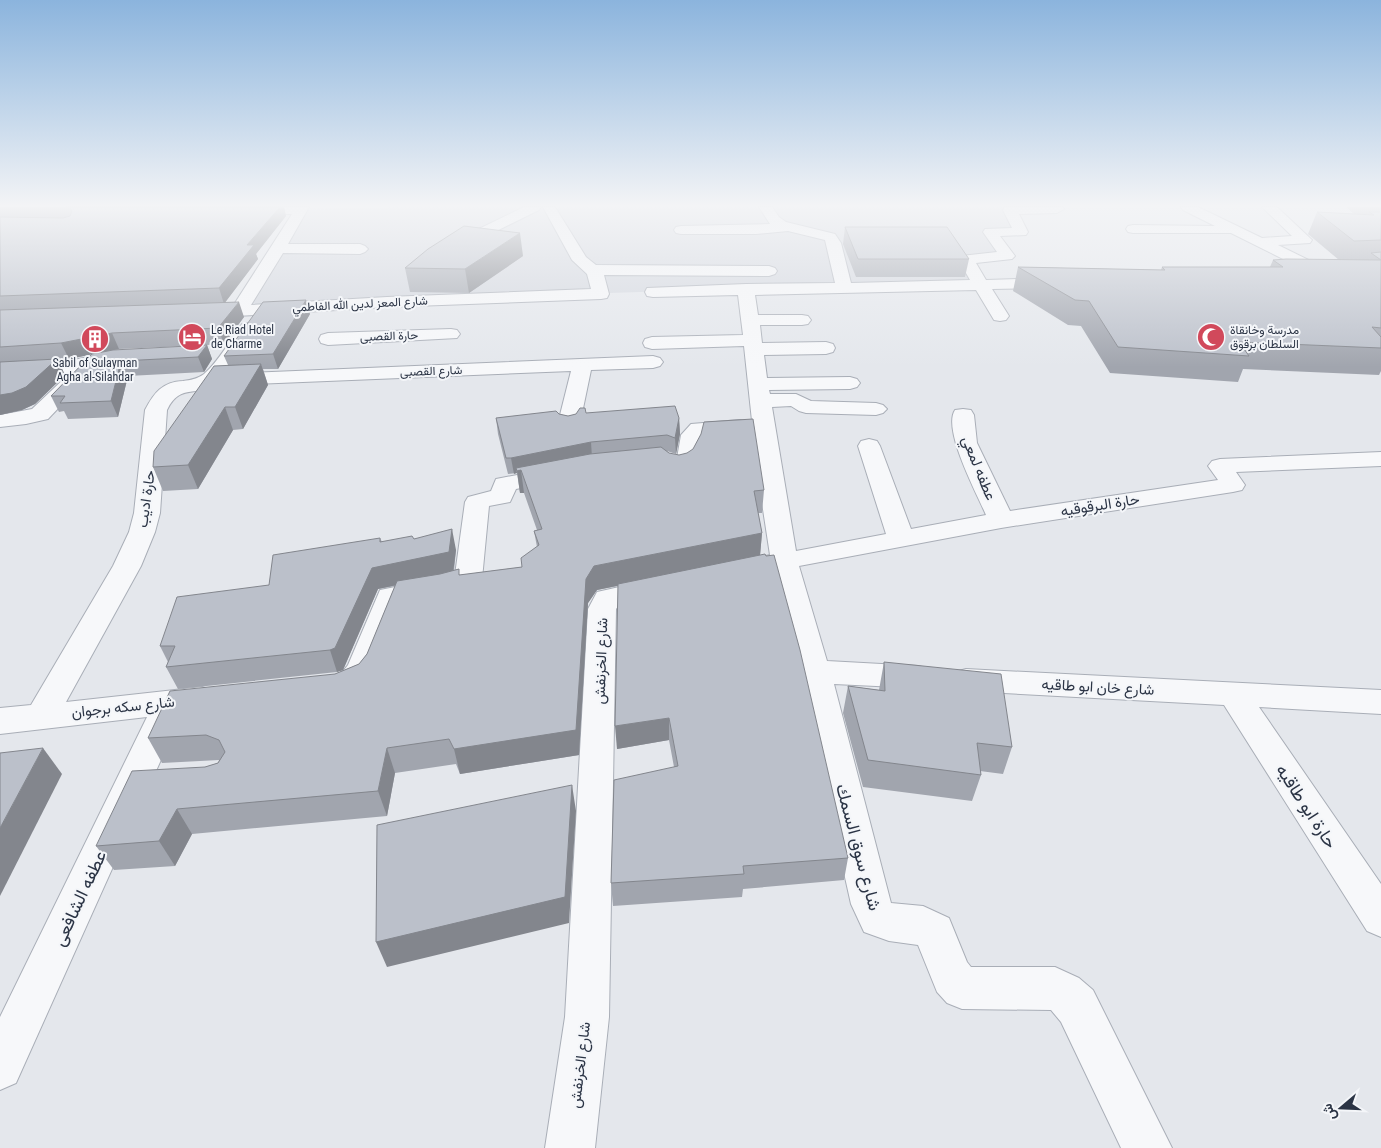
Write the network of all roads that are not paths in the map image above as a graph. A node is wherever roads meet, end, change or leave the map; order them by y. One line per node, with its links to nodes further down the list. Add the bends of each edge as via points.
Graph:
1 (272, 261): 22 (street)
2 (581, 261): 8 (street)
3 (653, 261): 8 (street)
4 (742, 261): 9 (street)
5 (838, 261): 14 (street)
6 (968, 261): 16 (street)
7 (1298, 261): 12 (street)
8 (593, 270): 20 (street, شارع المعز لدين الله الفاطمي, via 601,294)
9 (783, 271)
10 (821, 271): 14 (street)
11 (1340, 272): 12 (street)
12 (1323, 273): 13 (street)
13 (1295, 275)
14 (842, 279): 16 (street); 18 (street)
15 (1067, 283): 16 (street)
16 (982, 284): 24 (street)
17 (401, 287): 20 (street)
18 (746, 289): 19 (street); 27 (street)
19 (653, 292)
20 (386, 302): 21 (street, شارع المعز لدين الله الفاطمي)
21 (341, 305): 22 (street, شارع المعز لدين الله الفاطمي); 28 (street)
22 (250, 310): 23 (street, شارع المعز لدين الله الفاطمي); 35 (street, via 221,351)
23 (190, 314)
24 (1000, 316)
25 (802, 320): 27 (street)
26 (451, 334): 28 (street, حارة القصبى)
27 (752, 337): 29 (street); 32 (street, شارع القصبى); 37 (street)
28 (328, 339): 34 (street)
29 (826, 348)
30 (135, 356): 31 (street)
31 (91, 363): 33 (street); 40 (street, via 44,411 26,418)
32 (582, 365): 34 (street, شارع القصبى); 41 (street)
33 (0, 372)
34 (314, 376): 35 (street, شارع القصبى)
35 (209, 380): 57 (street, حارة اديب, via 172,389 162,396 156,410 147,513 142,532 127,566)
36 (850, 383): 37 (street)
37 (760, 404): 38 (street, via 796,400 806,407); 44 (street, via 692,434 689,458 677,469 667,460); 48 (street)
38 (876, 409)
39 (963, 415): 46 (street, عطفه لمعي, via 966,443)
40 (0, 421)
41 (569, 423)
42 (868, 446): 47 (street)
43 (1381, 459): 46 (street, حارة البرقوقيه, via 1220,466 1233,485)
44 (639, 463)
45 (583, 469): 52 (street, via 505,484 502,497 480,500 476,506 468,579 459,584 390,596 362,669 355,679)
46 (1001, 520): 47 (street, حارة البرقوقيه)
47 (901, 539): 48 (street, حارة البرقوقيه)
48 (784, 561): 49 (street); 51 (street, شارع سوق السمك)
49 (736, 571)
50 (688, 581): 63 (street, شارع الخرنفش, via 613,597 607,599 602,609 586,1017)
51 (816, 672): 53 (street, شارع خان ابو طاقيه); 64 (street, شارع سوق السمك, via 871,904 878,919 923,925 934,932 952,978 962,988 1055,989 1064,993 1077,1006)
52 (324, 688)
53 (1233, 694): 56 (street, شارع خان ابو طاقيه); 61 (street, حارة ابو طاقيه)
54 (228, 696): 55 (street, شارع سكه برجوان)
55 (171, 702): 57 (street, شارع سكه برجوان); 60 (street, عطفه الشافعى)
56 (1381, 702)
57 (41, 716): 58 (street, شارع سكه برجوان)
58 (0, 721)
59 (171, 778): 60 (street)
60 (134, 780): 62 (street, عطفه الشافعى)
61 (1381, 918)
62 (0, 1067)
63 (570, 1148)
64 (1147, 1148)

